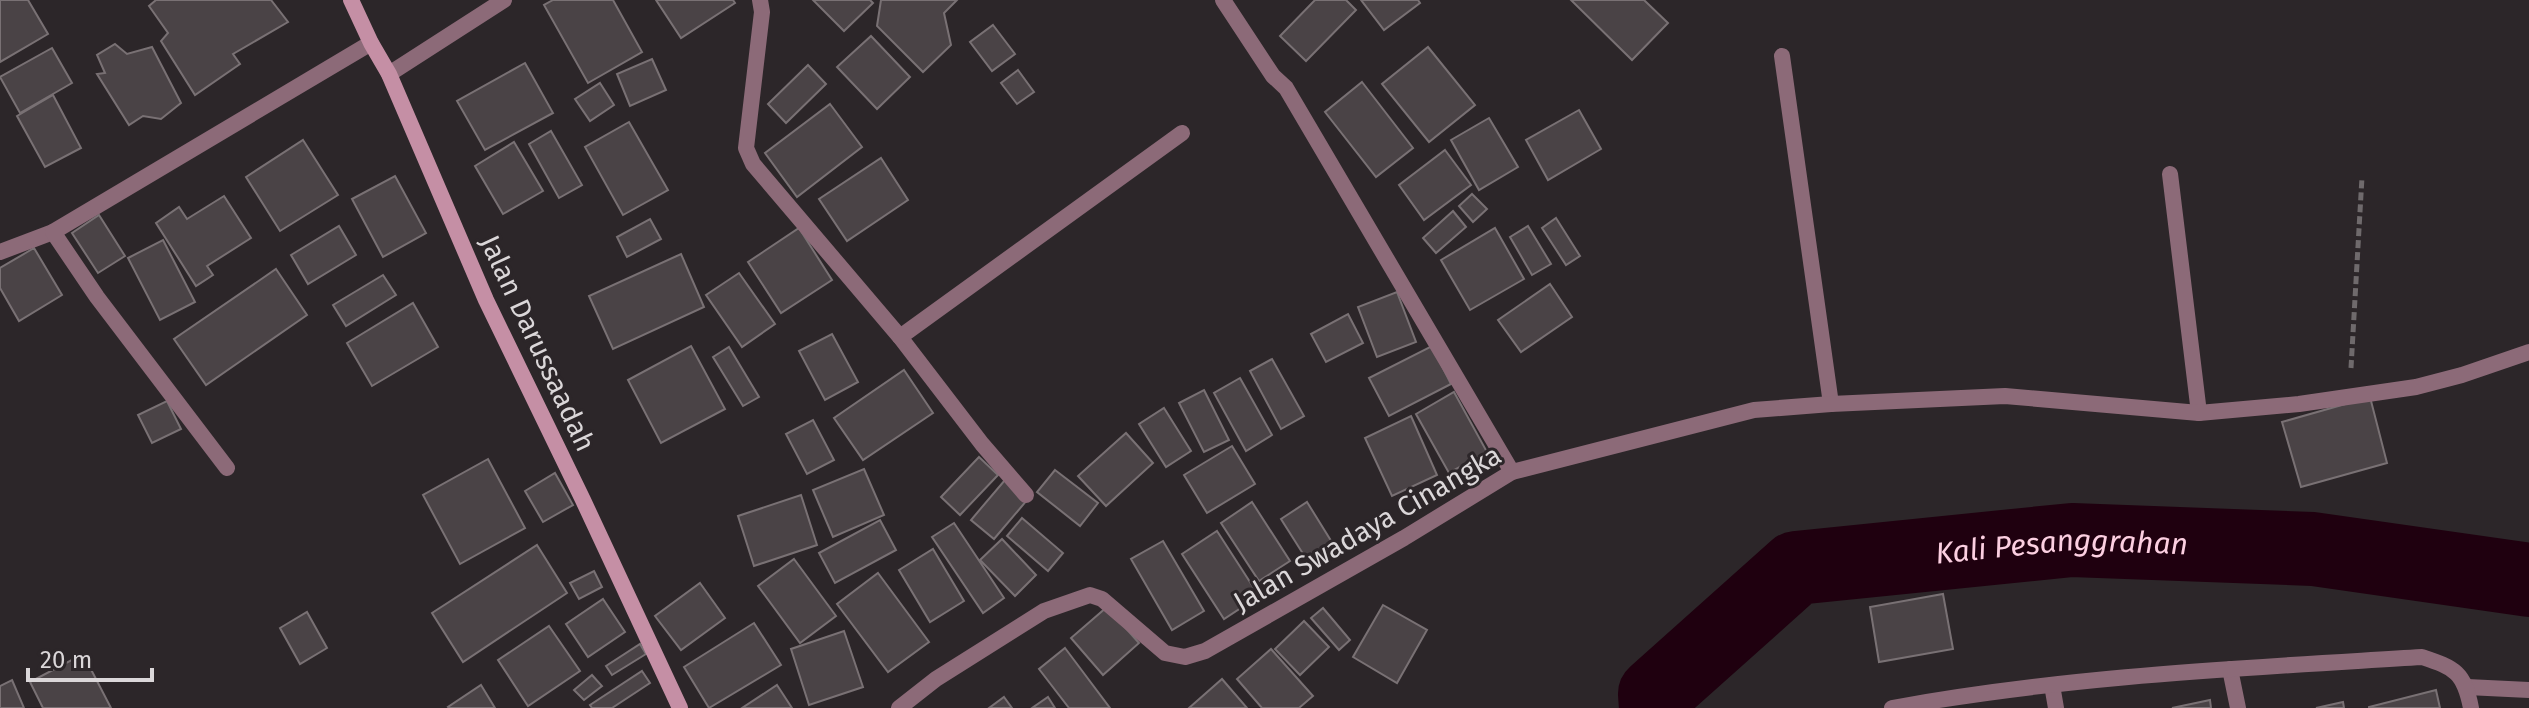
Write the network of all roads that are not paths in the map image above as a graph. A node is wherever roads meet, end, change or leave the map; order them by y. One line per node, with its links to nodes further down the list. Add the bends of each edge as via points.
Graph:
1 (351, 0): 5 (street, Jalan Darussaadah)
2 (504, 0): 7 (street)
3 (760, 0): 12 (street, via 746,148 753,164)
4 (1223, 0): 17 (street, via 1286,88)
5 (371, 43): 7 (street, Jalan Darussaadah); 10 (street)
6 (1782, 56): 14 (street)
7 (389, 74): 24 (street, Jalan Darussaadah, via 486,300)
8 (1182, 133): 12 (street)
9 (2170, 174): 15 (street)
10 (53, 232): 11 (street); 16 (street)
11 (0, 252)
12 (900, 337): 18 (street)
13 (2529, 352): 15 (street, Jalan Swadaya Cinangka, via 2416,387)
14 (1831, 404): 15 (street, Jalan Swadaya Cinangka, via 2005,396); 17 (street, Jalan Swadaya Cinangka, via 1754,410)
15 (2199, 413)
16 (227, 468)
17 (1512, 472): 25 (street, Jalan Swadaya Cinangka, via 1205,651 1185,657 1165,653 1102,599 1090,595 1044,611)
18 (1026, 495)
19 (2230, 669): 20 (street); 21 (street, via 2422,657 2451,666); 27 (street)
20 (2052, 685): 23 (street); 26 (street)
21 (2467, 687): 22 (street); 28 (street)
22 (2529, 690)
23 (1898, 707)
24 (680, 708)
25 (899, 708)
26 (2056, 708)
27 (2238, 708)
28 (2471, 708)

